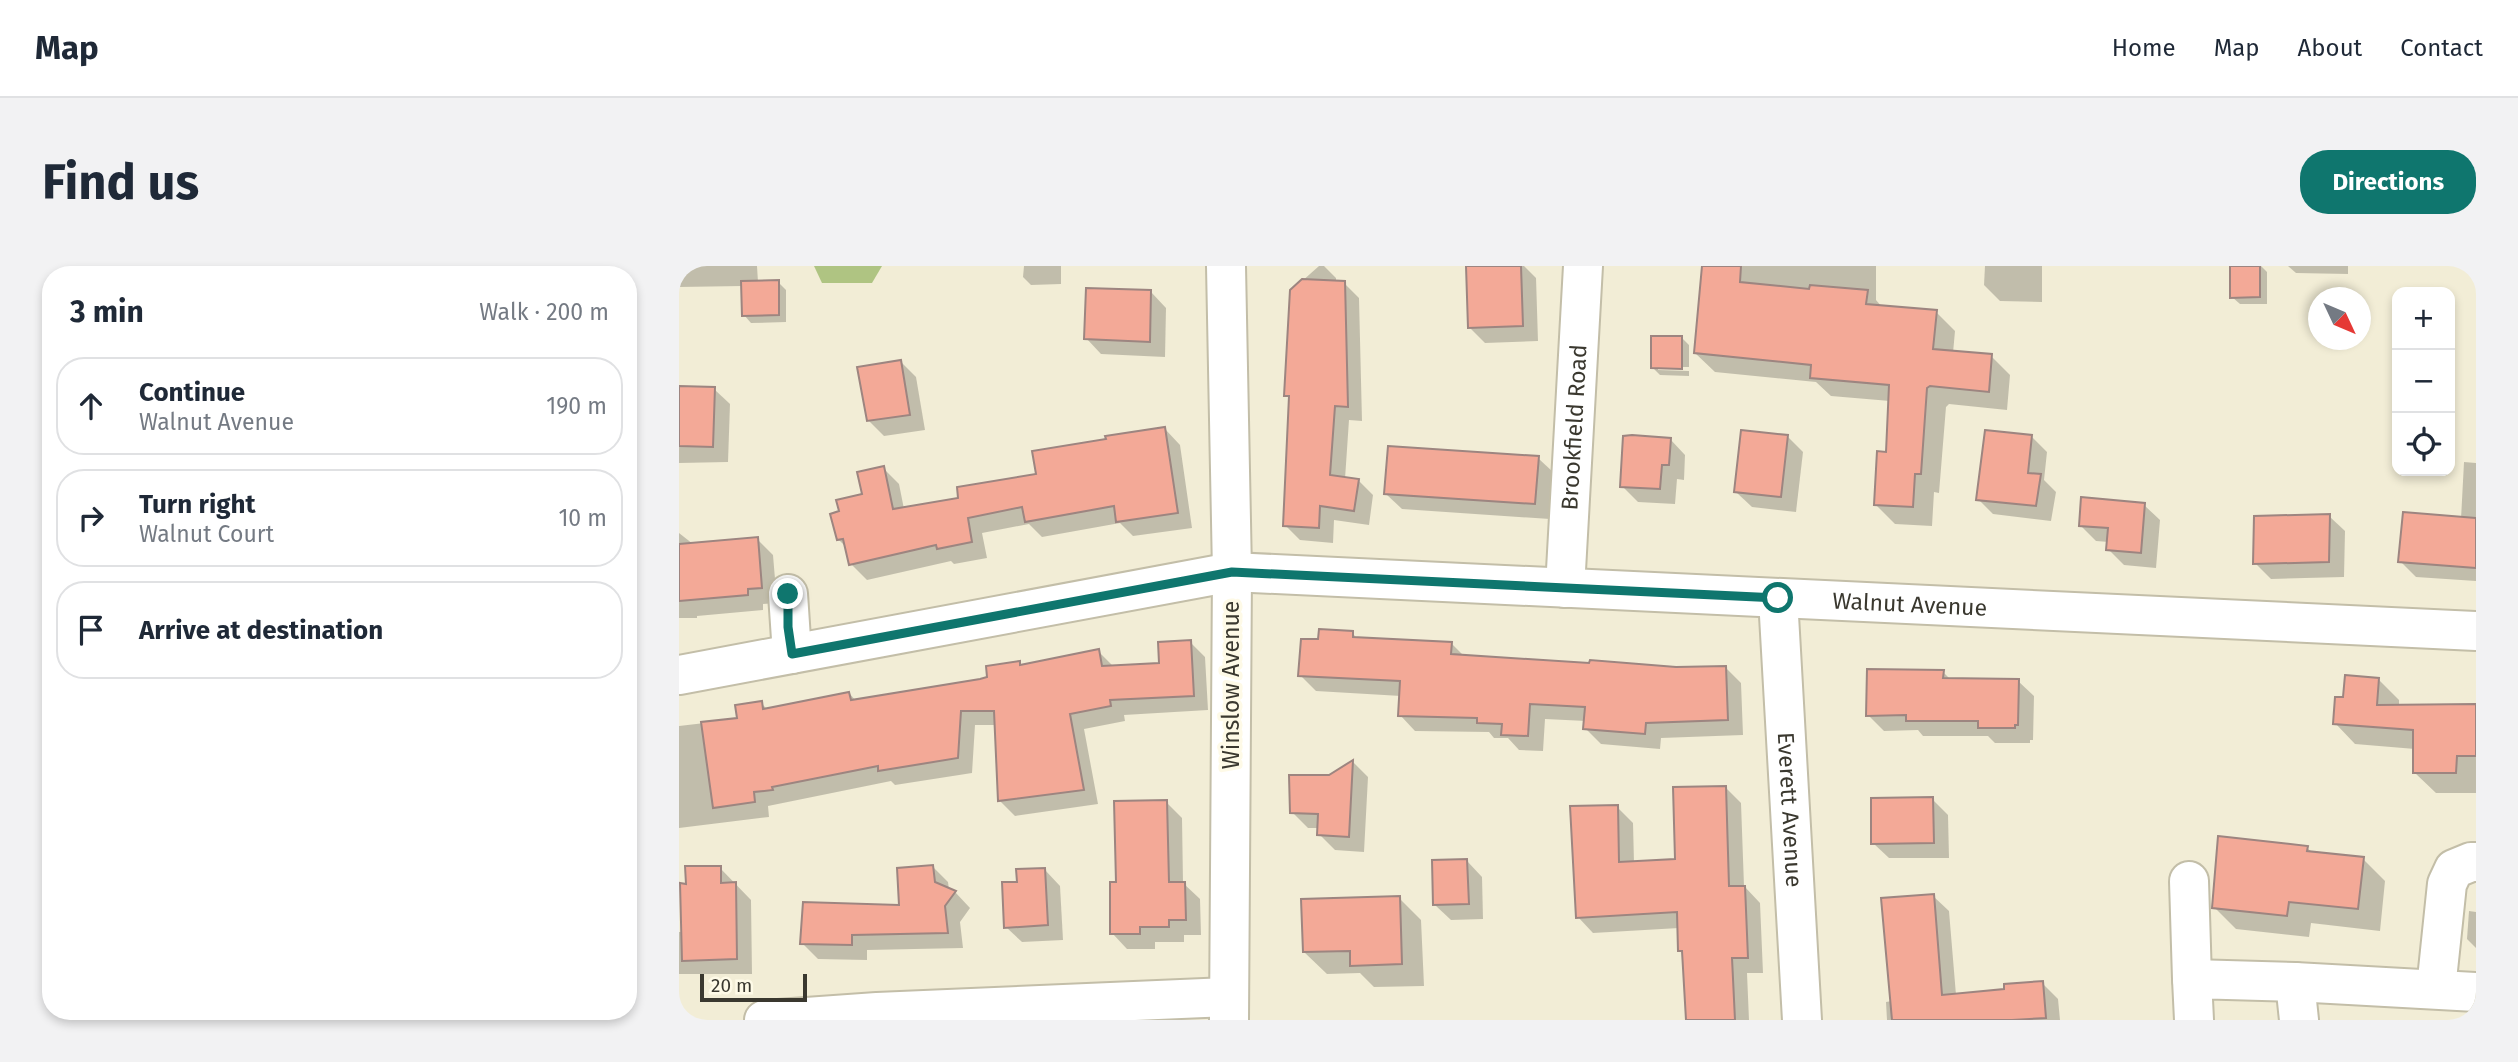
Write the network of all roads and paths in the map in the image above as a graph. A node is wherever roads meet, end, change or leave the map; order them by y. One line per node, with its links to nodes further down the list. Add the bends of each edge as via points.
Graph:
1 (1226, 266): 3 (street, Winslow Avenue)
2 (1583, 266): 4 (street, Brookfield Road)
3 (1232, 572): 4 (street, Walnut Avenue); 8 (street, Walnut Avenue); 16 (street, Winslow Avenue)
4 (1565, 588): 6 (street, Walnut Avenue)
5 (788, 594): 8 (street)
6 (1778, 598): 7 (street, Walnut Avenue); 18 (street, Everett Avenue)
7 (2476, 631)
8 (792, 654): 9 (street, Walnut Avenue)
9 (679, 675)
10 (2476, 862): 14 (street, via 2454,869 2447,884)
11 (2189, 881): 12 (street)
12 (2192, 979): 13 (street); 19 (street)
13 (2295, 982): 14 (street); 20 (street)
14 (2436, 989): 15 (street)
15 (2476, 992)
16 (1229, 1008): 17 (street, via 877,1012)
17 (764, 1020)
18 (1802, 1020)
19 (2194, 1020)
20 (2299, 1020)

